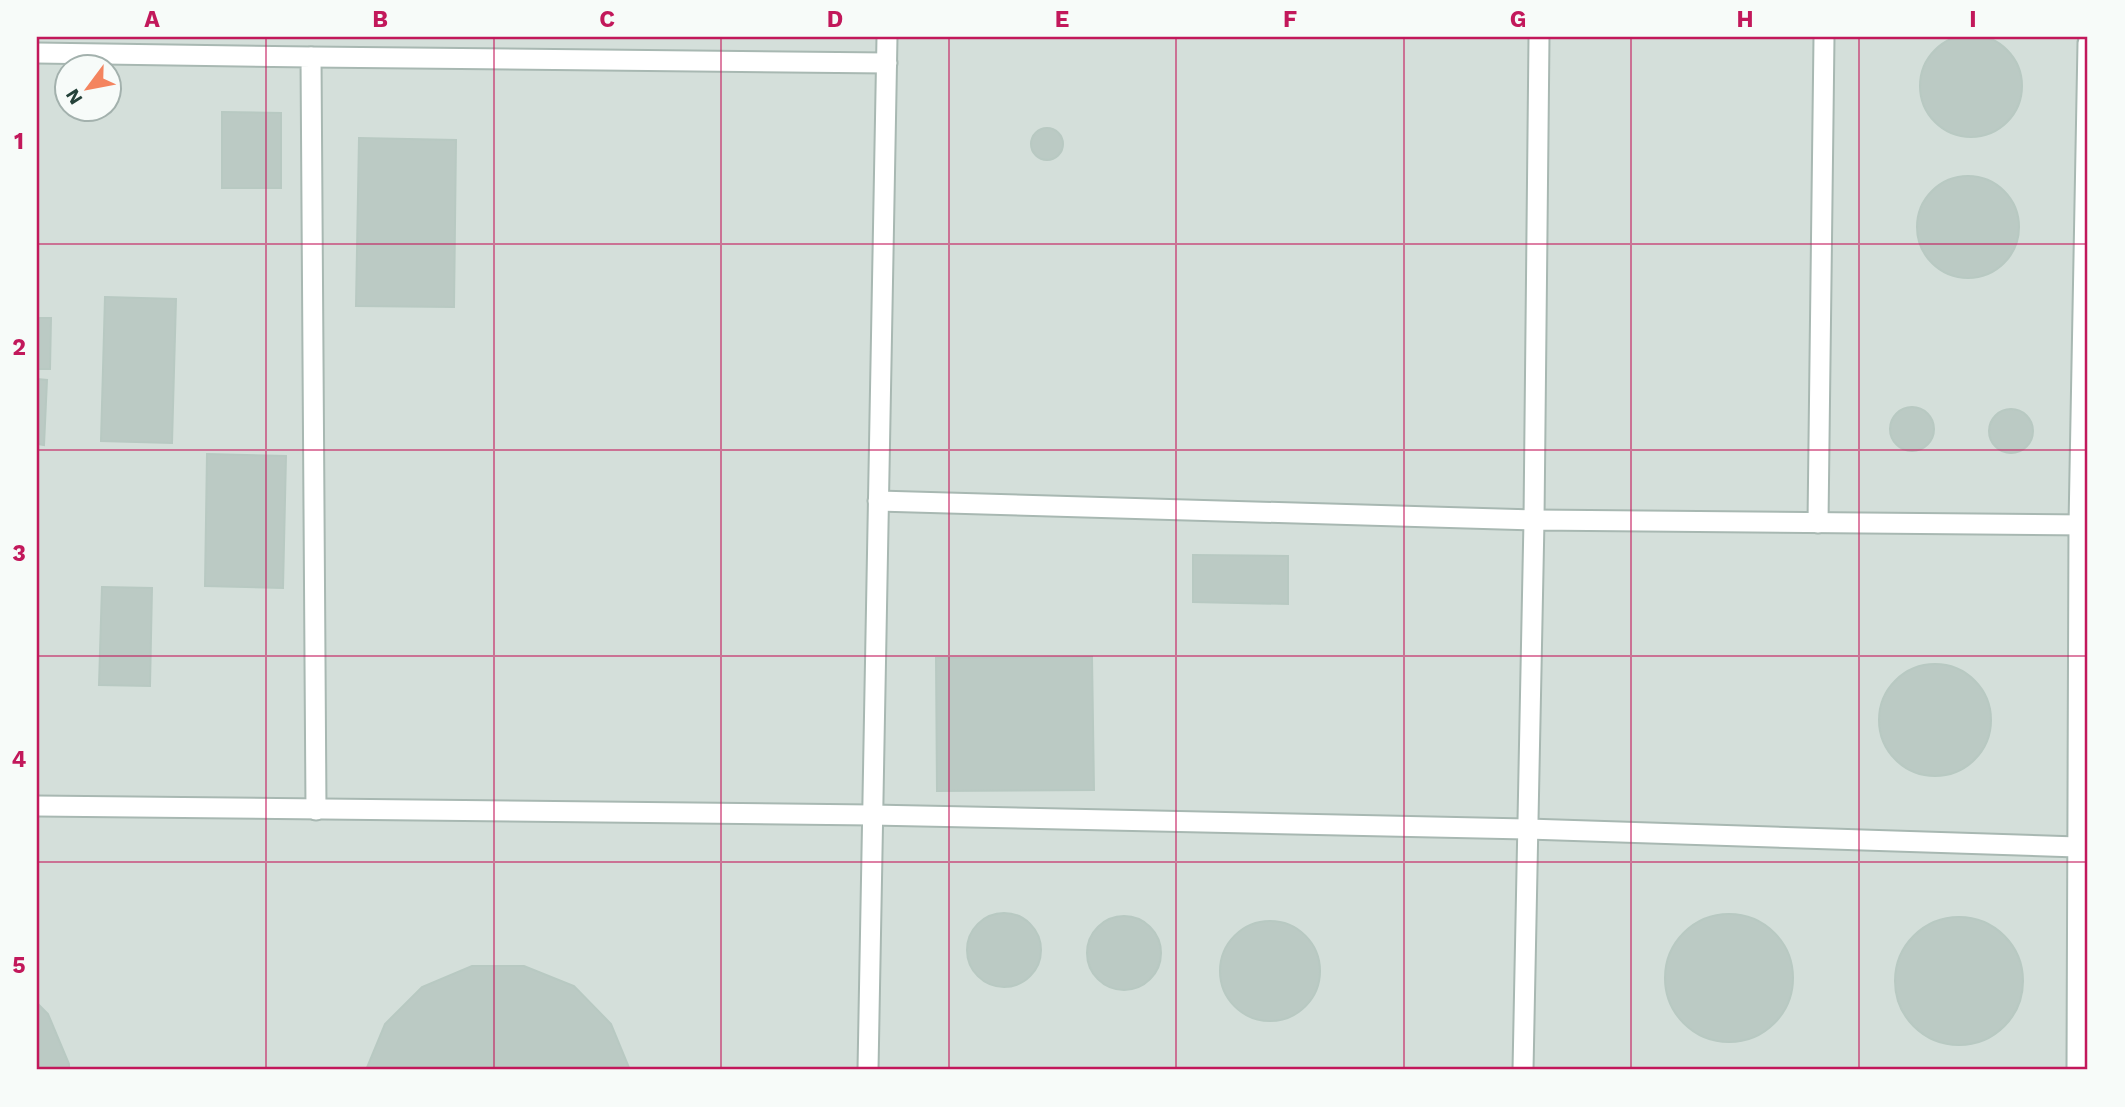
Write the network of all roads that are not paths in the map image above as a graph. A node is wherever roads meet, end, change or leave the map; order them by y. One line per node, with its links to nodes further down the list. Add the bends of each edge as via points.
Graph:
1 (887, 37): 7 (lane)
2 (1539, 37): 9 (lane)
3 (1824, 37): 10 (lane)
4 (2088, 43): 11 (lane)
5 (37, 53): 6 (lane)
6 (311, 57): 7 (lane); 13 (lane)
7 (887, 63): 8 (lane)
8 (878, 501): 9 (lane); 14 (lane)
9 (1534, 520): 10 (lane); 15 (lane)
10 (1818, 523): 11 (lane)
11 (2083, 525): 16 (lane)
12 (37, 806): 13 (lane)
13 (316, 810): 14 (lane)
14 (872, 815): 15 (lane); 17 (lane)
15 (1528, 829): 16 (lane); 18 (lane)
16 (2077, 847): 19 (lane)
17 (868, 1070)
18 (1523, 1070)
19 (2077, 1070)

